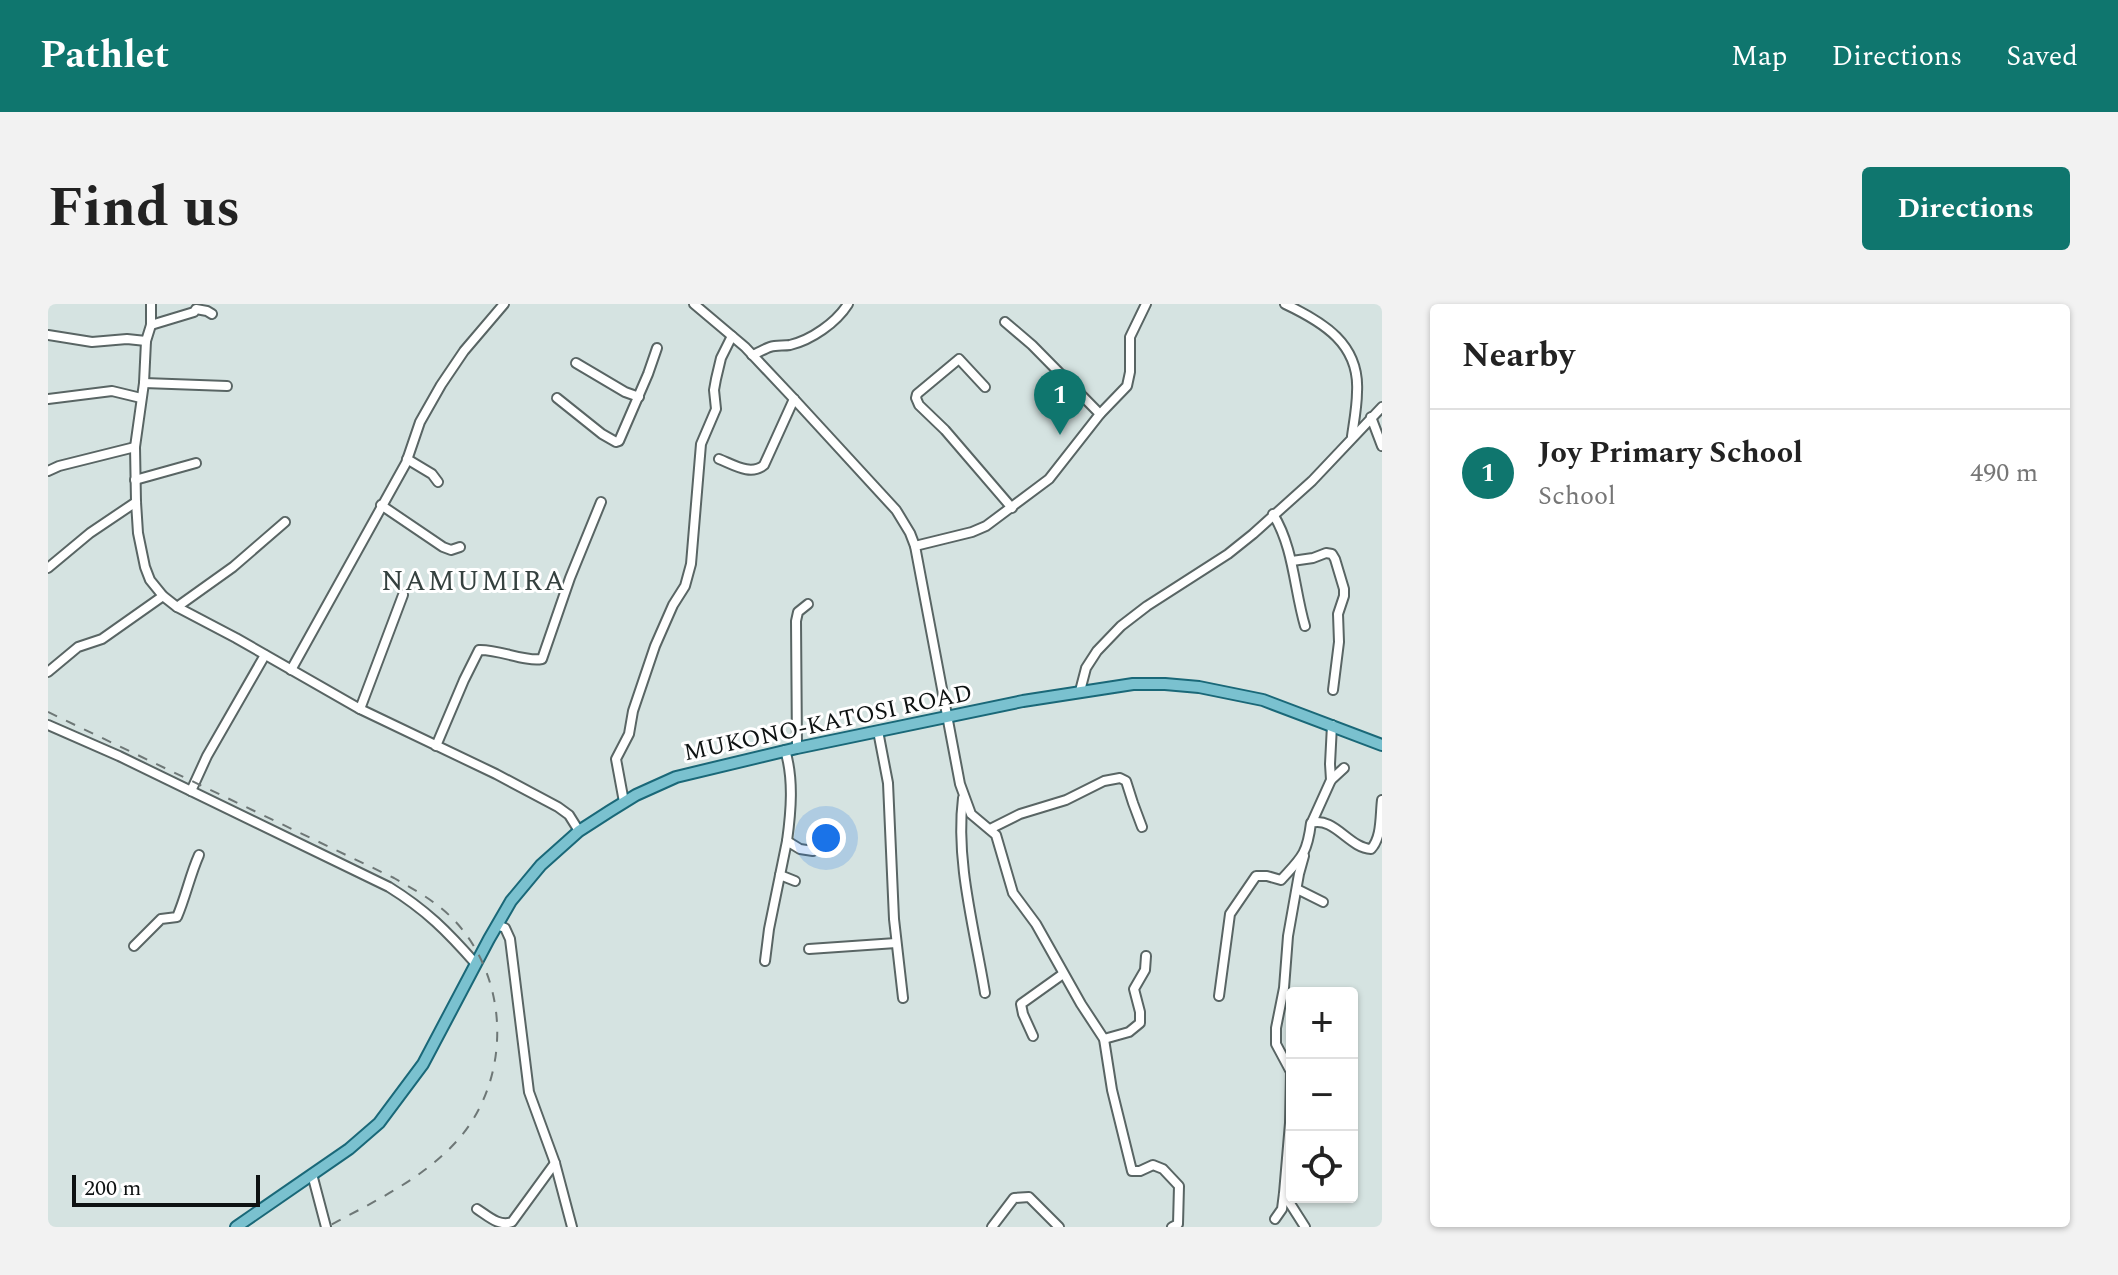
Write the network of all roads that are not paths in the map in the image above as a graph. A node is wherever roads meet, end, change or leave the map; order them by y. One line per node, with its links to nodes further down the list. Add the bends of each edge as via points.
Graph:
1 (151, 304): 9 (street)
2 (504, 304): 30 (street, via 441,385)
3 (694, 304): 11 (street)
4 (848, 304): 14 (street, via 808,337)
5 (1146, 304): 25 (street, via 1130,337 1127,386)
6 (1285, 304): 27 (street, via 1348,348 1358,389)
7 (212, 314): 9 (street, via 196,309)
8 (1005, 322): 25 (street)
9 (151, 325): 12 (street)
10 (48, 335): 12 (street, via 92,342)
11 (732, 336): 14 (street); 70 (street, via 716,379 715,413 701,444 685,586 655,646 629,734 616,759)
12 (146, 341): 16 (street)
13 (657, 348): 19 (street)
14 (752, 355): 23 (street)
15 (576, 363): 19 (street)
16 (144, 383): 17 (street); 20 (street)
17 (227, 386)
18 (985, 387): 39 (street, via 959,359 916,398)
19 (639, 397): 21 (street, via 616,442)
20 (141, 398): 22 (street, via 112,391); 29 (street)
21 (557, 398)
22 (48, 399)
23 (794, 399): 31 (street, via 760,469 751,471); 42 (street, via 896,510)
24 (1382, 407): 26 (street)
25 (1100, 414): 39 (street, via 1049,479)
26 (1371, 417): 27 (street); 28 (street)
27 (1352, 437): 40 (street)
28 (1382, 446)
29 (135, 447): 33 (street); 34 (street)
30 (407, 459): 35 (street); 38 (street)
31 (719, 459)
32 (196, 463): 34 (street)
33 (48, 471)
34 (135, 480): 36 (street)
35 (438, 482)
36 (136, 502): 45 (street); 47 (street, via 145,567)
37 (601, 502): 62 (street, via 542,659 479,650)
38 (381, 505): 43 (street, via 443,547); 52 (street)
39 (1012, 508): 42 (street, via 972,532)
40 (1273, 514): 44 (street); 55 (street, via 1228,554 1121,626 1086,668)
41 (285, 522): 49 (street)
42 (915, 546): 57 (street)
43 (460, 547)
44 (1292, 561): 50 (street); 54 (street, via 1326,553 1335,559 1344,596)
45 (48, 568)
46 (403, 595): 56 (street)
47 (163, 596): 49 (street); 53 (street, via 102,639 74,650)
48 (808, 604): 63 (street, via 796,621)
49 (177, 607): 51 (street)
50 (1305, 626)
51 (265, 655): 52 (street); 67 (street)
52 (291, 670): 56 (street)
53 (48, 672)
54 (1333, 690)
55 (1080, 691): 57 (main road, MUKONO-KATOSI ROAD); 59 (main road, MUKONO-KATOSI ROAD, via 1133,684 1199,687 1263,700)
56 (360, 709): 62 (street)
57 (947, 717): 60 (main road, MUKONO-KATOSI ROAD); 68 (street)
58 (48, 725): 67 (street)
59 (1332, 725): 61 (main road, MUKONO-KATOSI ROAD); 66 (street)
60 (878, 731): 63 (main road, MUKONO-KATOSI ROAD); 84 (street, via 888,783)
61 (1382, 745)
62 (436, 746): 74 (street, via 558,807)
63 (797, 748): 64 (main road, MUKONO-KATOSI ROAD)
64 (785, 750): 70 (main road, MUKONO-KATOSI ROAD, via 676,777); 75 (street, via 791,797)
65 (1344, 768): 66 (street)
66 (1331, 780): 71 (street)
67 (191, 791): 89 (street, via 389,887 442,926)
68 (964, 794): 73 (street, via 971,814); 91 (street, via 963,848)
69 (1382, 800): 71 (street, via 1379,833 1371,849 1326,823)
70 (624, 802): 74 (main road, MUKONO-KATOSI ROAD)
71 (1311, 823): 78 (street)
72 (1142, 827): 73 (street, via 1126,781 1114,778)
73 (990, 829): 90 (street, via 1013,893)
74 (579, 831): 83 (main road, MUKONO-KATOSI ROAD, via 541,865)
75 (787, 841): 76 (street); 79 (street)
76 (813, 851)
77 (199, 855): 85 (street, via 177,917 161,919)
78 (1304, 856): 81 (street); 92 (street, via 1280,881 1256,876 1233,907)
79 (780, 875): 80 (street); 88 (street)
80 (795, 881)
81 (1297, 889): 82 (street); 98 (street, via 1275,1038 1291,1072)
82 (1323, 902)
83 (497, 925): 89 (main road, MUKONO-KATOSI ROAD); 96 (street, via 510,939 529,1092)
84 (896, 943): 86 (street); 93 (street)
85 (134, 946)
86 (809, 949)
87 (1146, 956): 95 (street, via 1134,989 1140,1023)
88 (765, 961)
89 (476, 964): 97 (main road, MUKONO-KATOSI ROAD, via 434,1047 395,1103 349,1149)
90 (1063, 974): 94 (street, via 1021,1004); 95 (street)
91 (985, 993)
92 (1219, 996)
93 (903, 998)
94 (1033, 1036)
95 (1104, 1039): 106 (street, via 1132,1171 1153,1165 1179,1186 1178,1224)
96 (555, 1163): 99 (street, via 512,1222 497,1222); 103 (street)
97 (312, 1174): 101 (main road, MUKONO-KATOSI ROAD); 102 (street)
98 (1284, 1193): 100 (street); 107 (street)
99 (477, 1209)
100 (1275, 1219)
101 (236, 1227)
102 (326, 1227)
103 (572, 1227)
104 (992, 1227): 105 (street, via 1014,1198 1029,1197)
105 (1059, 1227)
106 (1172, 1227)
107 (1305, 1227)

